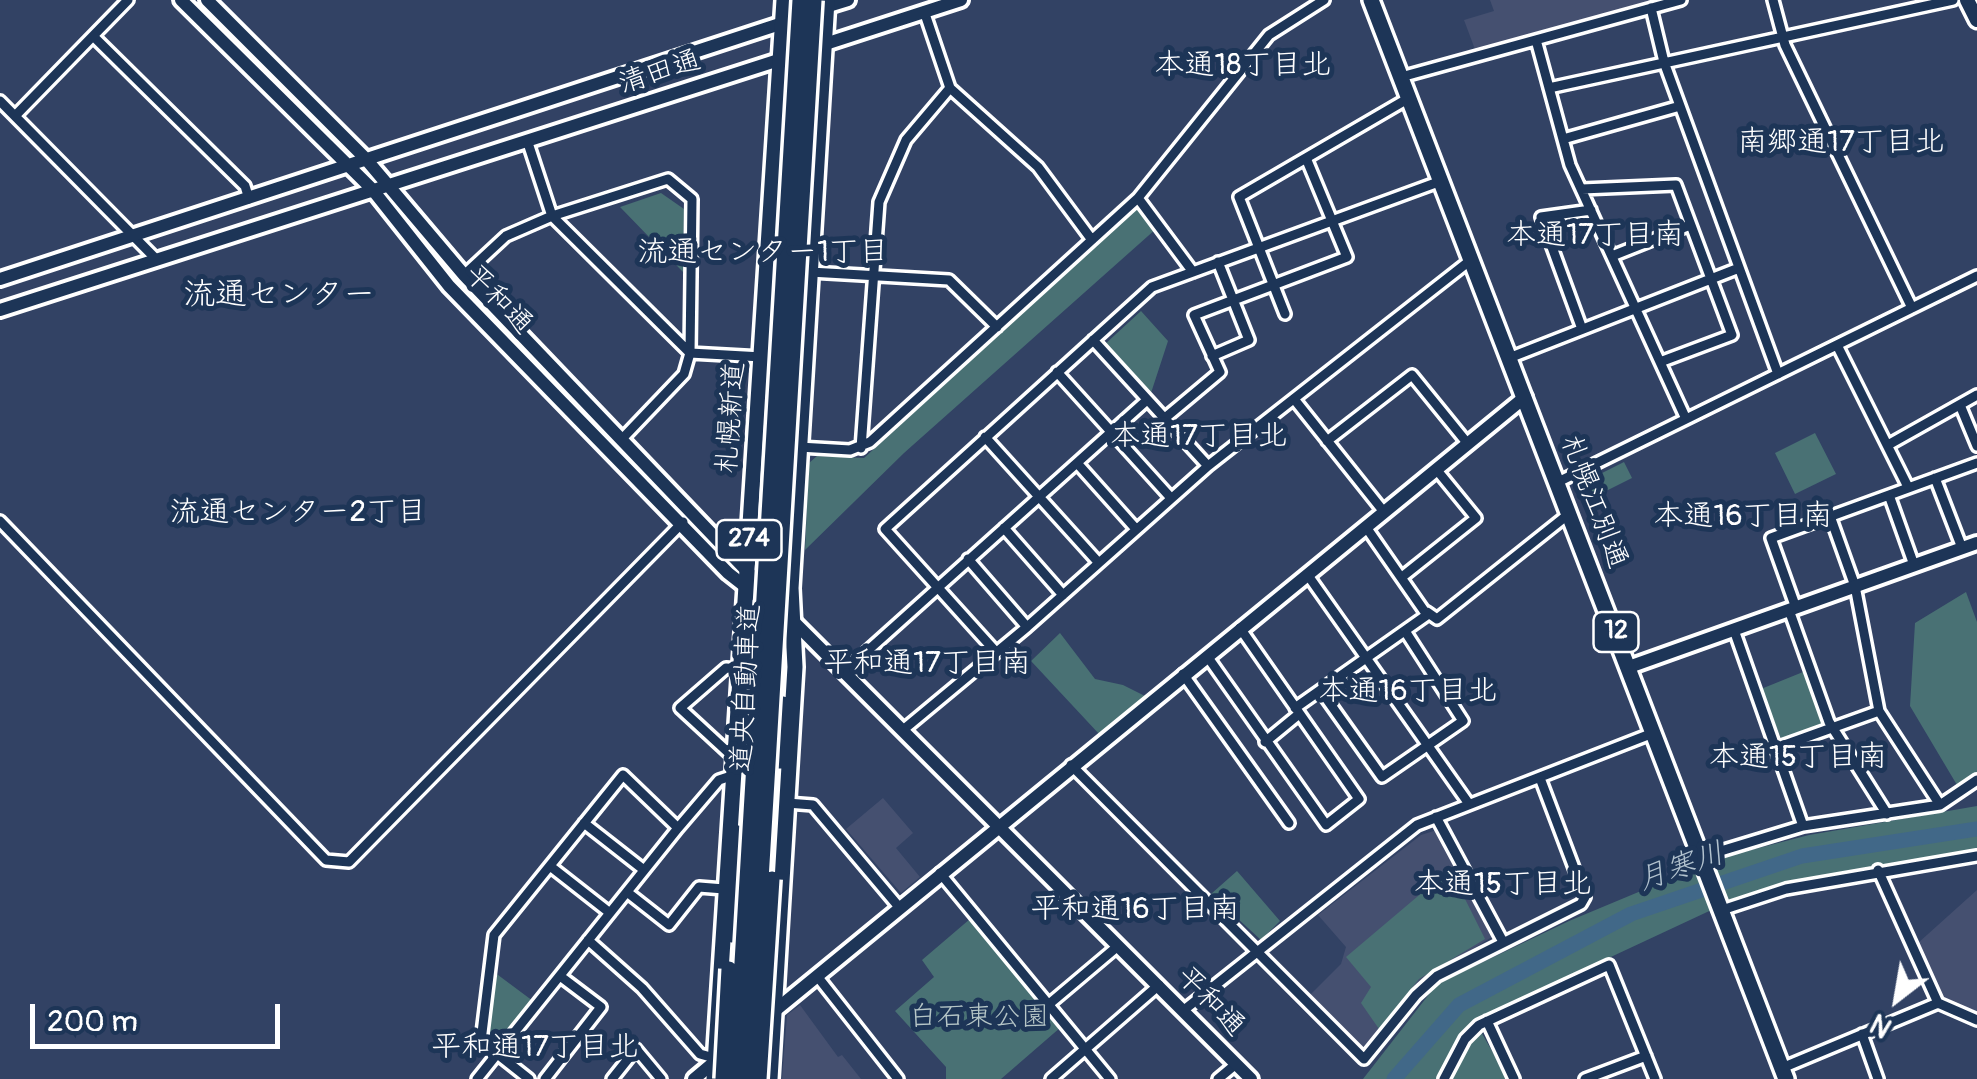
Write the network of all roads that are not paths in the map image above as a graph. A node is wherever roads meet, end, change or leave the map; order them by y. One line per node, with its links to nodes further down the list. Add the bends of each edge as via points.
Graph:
1 (128, 0): 19 (street)
2 (182, 0): 36 (street, 平和通)
3 (208, 0): 34 (street, 平和通)
4 (784, 0): 18 (highway, 札幌新道 / 274)
5 (800, 0): 204 (highway, 道央自動車道, bridge)
6 (848, 0): 14 (street, 清田通)
7 (961, 0): 16 (street, 清田通)
8 (1324, 0): 41 (street, via 1269,34)
9 (1371, 0): 25 (highway, 札幌江別通 / 12)
10 (1681, 0): 15 (street)
11 (1773, 0): 20 (street)
12 (1953, 0): 20 (street)
13 (1967, 0): 17 (main road)
14 (822, 2): 18 (street, 清田通); 22 (highway, 274); 205 (highway, 道央自動車道, bridge)
15 (1658, 4): 21 (street); 24 (street)
16 (924, 12): 22 (street, 清田通); 26 (street)
17 (1977, 20)
18 (781, 24): 23 (highway, 札幌新道 / 274); 34 (street, 清田通)
19 (94, 36): 31 (street); 42 (street, via 245,186)
20 (1783, 37): 24 (street); 66 (street)
21 (1536, 40): 25 (street); 27 (street)
22 (823, 44): 23 (street, 清田通); 56 (highway, 274)
23 (780, 60): 33 (street, 清田通); 74 (highway, 札幌新道 / 274)
24 (1664, 62): 27 (street); 30 (street)
25 (1402, 77): 28 (highway, 札幌江別通 / 12)
26 (950, 88): 49 (street, via 1038,168); 59 (street, via 890,170 875,218)
27 (1549, 88): 32 (street)
28 (1408, 98): 35 (street); 37 (highway, 札幌江別通 / 12)
29 (0, 102): 31 (street)
30 (1680, 106): 32 (street); 55 (street)
31 (15, 116): 48 (street)
32 (1563, 139): 40 (street)
33 (528, 143): 38 (street, 清田通); 44 (street)
34 (365, 158): 36 (street, 清田通); 38 (street, 平和通)
35 (1306, 158): 45 (street); 50 (street, via 1239,197)
36 (345, 166): 39 (street, 平和通); 42 (street, 清田通)
37 (1442, 182): 45 (street); 53 (highway, 札幌江別通 / 12)
38 (390, 184): 39 (street, 清田通); 58 (street, 平和通)
39 (372, 189): 47 (street, 清田通); 109 (street, 平和通, via 449,286)
40 (1582, 189): 43 (street); 46 (street, via 1676,185)
41 (1138, 198): 49 (street); 57 (street)
42 (249, 200): 47 (street); 48 (street, 清田通)
43 (1591, 210): 51 (street); 70 (street, via 1541,216)
44 (552, 216): 58 (street, via 506,236); 73 (street); 73 (street, via 668,179 692,199)
45 (1334, 218): 50 (street); 63 (street, via 1347,257)
46 (1690, 225): 51 (street); 62 (street)
47 (254, 227): 52 (street, 清田通)
48 (135, 236): 52 (street); 61 (street, 清田通)
49 (1092, 240): 69 (street)
50 (1257, 247): 54 (street); 63 (street)
51 (1612, 256): 65 (street)
52 (156, 258): 67 (street, 清田通)
53 (1472, 259): 76 (highway, 札幌江別通 / 12); 82 (street)
54 (1218, 262): 57 (street); 64 (street)
55 (1739, 268): 62 (street); 79 (street)
56 (810, 272): 59 (street); 94 (highway, 274)
57 (1193, 272): 71 (street, via 1152,286)
58 (464, 275): 89 (street, 平和通)
59 (872, 275): 69 (street, via 949,280); 95 (street)
60 (1977, 276): 66 (street)
61 (0, 279)
62 (1710, 279): 65 (street); 77 (street, via 1732,335)
63 (1273, 284): 64 (street); 68 (street)
64 (1232, 299): 75 (street, via 1249,340); 75 (street, via 1194,315)
65 (1635, 308): 70 (street); 77 (street)
66 (1912, 308): 72 (street)
67 (0, 310)
68 (1285, 314)
69 (996, 326): 95 (street)
70 (1582, 329): 76 (street)
71 (1093, 340): 78 (street); 83 (street)
72 (1837, 345): 79 (street); 92 (street)
73 (690, 353): 74 (street); 89 (street, via 684,374)
74 (762, 356): 119 (highway, 札幌新道 / 274)
75 (1212, 356): 85 (street, via 1220,372)
76 (1509, 358): 81 (highway, 札幌江別通 / 12)
77 (1660, 362): 86 (street)
78 (1058, 372): 87 (street); 88 (street)
79 (1778, 374): 86 (street)
80 (1977, 395): 84 (street)
81 (1525, 396): 91 (street); 101 (highway, 札幌江別通 / 12)
82 (1294, 398): 90 (street); 98 (street)
83 (1147, 400): 85 (street); 87 (street)
84 (1960, 405): 92 (street); 93 (street)
85 (1165, 418): 98 (street)
86 (1686, 420): 101 (street)
87 (1112, 432): 96 (street); 105 (street)
88 (985, 438): 104 (street); 123 (street, via 885,529)
89 (621, 440): 109 (street, 平和通)
90 (1327, 440): 91 (street, via 1412,375); 106 (street)
91 (1468, 444): 99 (street)
92 (1888, 446): 102 (street)
93 (1977, 446)
94 (799, 447): 95 (street); 128 (highway, 274)
95 (860, 448)
96 (1076, 463): 104 (street); 113 (street)
97 (1977, 464): 100 (street)
98 (1208, 466): 105 (street)
99 (1436, 470): 106 (street); 121 (street, via 1476,518)
100 (1935, 478): 102 (street); 115 (street)
101 (1558, 482): 107 (highway, 札幌江別通 / 12)
102 (1908, 488): 103 (street)
103 (1889, 495): 108 (street); 118 (street)
104 (1041, 496): 112 (street); 117 (street)
105 (1170, 498): 113 (street)
106 (1384, 512): 111 (street)
107 (1570, 513): 127 (street, via 1437,619); 137 (highway, 札幌江別通 / 12)
108 (1830, 516): 122 (street); 126 (street, via 1771,538)
109 (686, 518): 110 (street, via 349,862 326,860); 119 (street, 平和通); 124 (street, 平和通)
110 (0, 522)
111 (1366, 527): 120 (street); 121 (street)
112 (1004, 528): 116 (street); 125 (street)
113 (1136, 529): 117 (street)
114 (1977, 543): 115 (street)
115 (1962, 548): 118 (street)
116 (968, 559): 123 (street); 129 (street)
117 (1098, 562): 125 (street)
118 (1914, 565): 122 (street)
119 (748, 570): 124 (highway, 札幌新道 / 274); 128 (street, 平和通)
120 (1307, 574): 130 (street); 135 (street)
121 (1402, 577): 127 (street)
122 (1855, 586): 126 (street); 142 (street)
123 (938, 587): 133 (street); 139 (street)
124 (746, 590): 128 (street, 平和通); 138 (highway, 札幌新道 / 274)
125 (1063, 595): 129 (street)
126 (1792, 609): 132 (street); 144 (street)
127 (1427, 612): 131 (street)
128 (792, 621): 136 (highway, 274); 139 (street, 平和通)
129 (1027, 628): 133 (street)
130 (1240, 628): 134 (street); 143 (street)
131 (1405, 630): 135 (street); 149 (street, via 1463,721)
132 (1734, 630): 137 (street); 150 (street)
133 (996, 652): 145 (street)
134 (1206, 656): 140 (street); 148 (street)
135 (1367, 657): 141 (street); 149 (street)
136 (794, 667): 156 (highway, 274); 206 (highway, bridge, via 783,705)
137 (1630, 667): 147 (highway, 札幌江別通 / 12)
138 (739, 669): 146 (highway, 札幌新道 / 274); 151 (street, via 726,668 680,708)
139 (845, 671): 145 (street, 平和通)
140 (1184, 674): 152 (street); 162 (street)
141 (1321, 691): 143 (street); 149 (street, via 1382,778)
142 (1879, 710): 144 (street); 158 (street)
143 (1297, 711): 148 (street); 148 (street, via 1358,799 1326,825)
144 (1833, 728): 150 (street); 159 (street)
145 (903, 730): 163 (street, 平和通)
146 (734, 732): 151 (highway, 札幌新道 / 274); 203 (highway, bridge, via 742,759)
147 (1654, 733): 154 (street); 167 (highway, 札幌江別通 / 12)
148 (1265, 742)
149 (1426, 746): 157 (street)
150 (1776, 748): 164 (street)
151 (732, 756): 153 (highway, 札幌新道 / 274)
152 (1071, 765): 163 (street); 180 (street)
153 (731, 776): 165 (street, via 719,780); 172 (highway, 札幌新道 / 274)
154 (1540, 778): 157 (street); 178 (street, via 1585,897)
155 (1977, 780): 158 (street)
156 (787, 803): 175 (street, via 813,805); 186 (highway, 274)
157 (1469, 804): 160 (street)
158 (1940, 805): 159 (street)
159 (1887, 814): 164 (street)
160 (1436, 817): 178 (street); 180 (street, via 1397,838)
161 (584, 823): 165 (street, via 623,775); 168 (street); 169 (street)
162 (1288, 823)
163 (999, 825): 171 (street); 179 (street, 平和通)
164 (1803, 826): 167 (street)
165 (678, 828): 169 (street)
166 (1977, 856): 170 (street)
167 (1703, 863): 174 (highway, 札幌江別通 / 12)
168 (550, 866): 176 (street); 192 (street, via 494,935 480,1041)
169 (644, 870): 173 (street)
170 (1878, 870): 174 (street); 184 (street)
171 (940, 873): 175 (street); 185 (street)
172 (724, 889): 173 (street, via 699,888 669,925); 195 (highway, 札幌新道 / 274)
173 (628, 892): 176 (street)
174 (1720, 905): 196 (highway, 札幌江別通 / 12)
175 (899, 907): 182 (street)
176 (610, 913): 177 (street)
177 (588, 940): 181 (street); 195 (street)
178 (1502, 940): 180 (street, via 1437,976 1364,1059)
179 (1118, 946): 183 (street, 平和通); 185 (street)
180 (1258, 951): 187 (street)
181 (560, 976): 192 (street); 199 (street, via 601,1006)
182 (816, 976): 186 (street); 208 (street)
183 (1159, 984): 187 (street, 平和通); 191 (street)
184 (1938, 1003): 188 (street); 190 (street)
185 (1048, 1006): 191 (street)
186 (774, 1010): 195 (street); 207 (highway, 274)
187 (1184, 1010): 194 (street, 平和通)
188 (1977, 1020)
189 (1487, 1021): 193 (street, via 1609,965); 213 (street, via 1464,1039); 214 (street)
190 (1862, 1034): 196 (street); 217 (street)
191 (1086, 1051): 209 (street); 210 (street)
192 (497, 1054): 197 (street); 198 (street)
193 (1646, 1056): 215 (street); 216 (street)
194 (1236, 1064): 211 (street); 212 (street, 平和通)
195 (714, 1067): 202 (street)
196 (1784, 1073)
197 (476, 1079)
198 (529, 1079)
199 (545, 1079)
200 (612, 1079): 201 (street, via 636,1049)
201 (661, 1079)
202 (694, 1079)
203 (723, 1079)
204 (734, 1079)
205 (749, 1079)
206 (760, 1079)
207 (770, 1079)
208 (898, 1079)
209 (1052, 1079)
210 (1110, 1079)
211 (1218, 1079)
212 (1251, 1079)
213 (1444, 1079)
214 (1514, 1079)
215 (1585, 1079)
216 (1655, 1079)
217 (1878, 1079)

